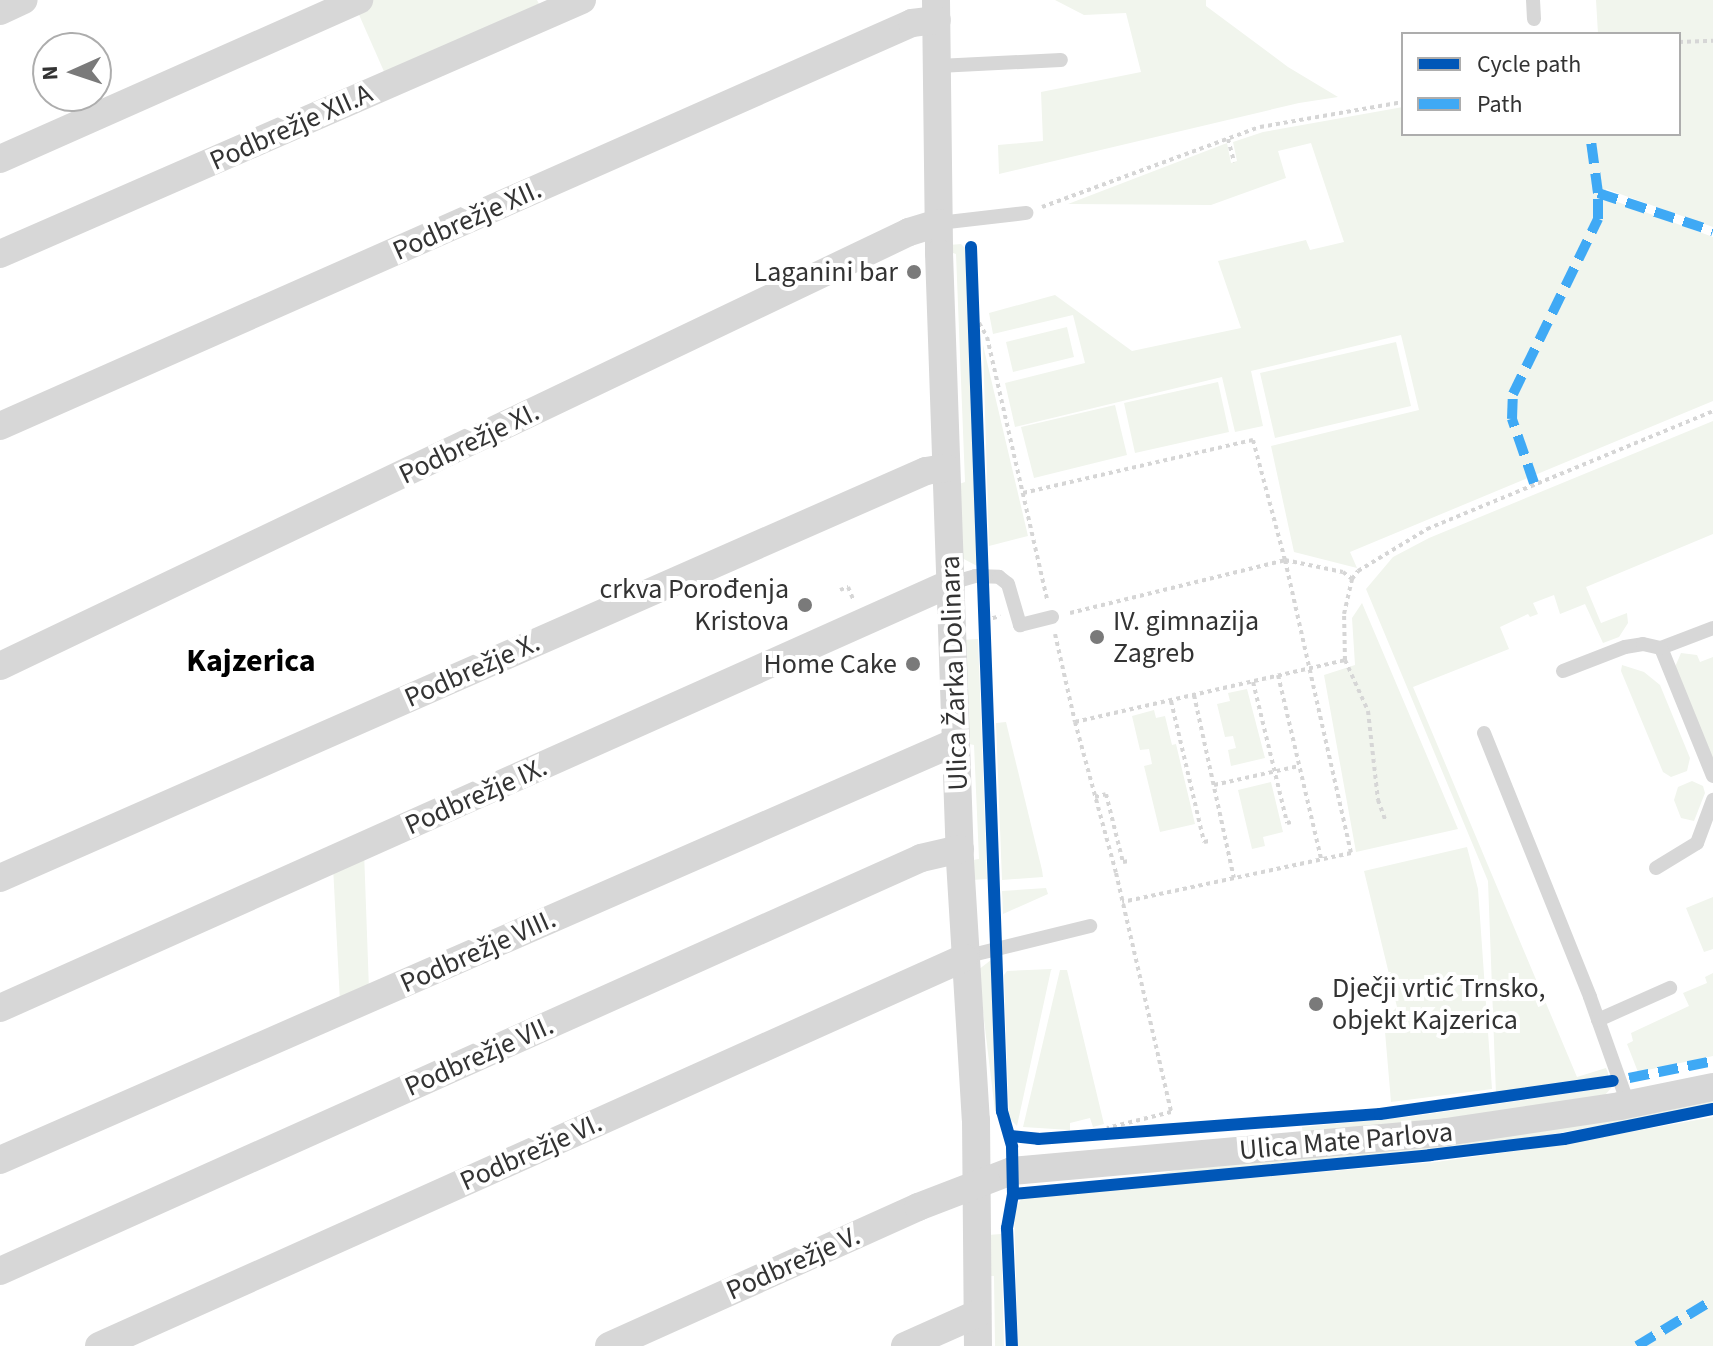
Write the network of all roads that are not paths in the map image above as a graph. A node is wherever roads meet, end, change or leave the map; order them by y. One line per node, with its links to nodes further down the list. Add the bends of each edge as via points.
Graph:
1 (24, 0): 6 (street)
2 (359, 0): 10 (street)
3 (582, 0): 13 (street, Podbrežje XII.A)
4 (1533, 0): 7 (lane)
5 (936, 10): 9 (street, Ulica Žarka Dolinara); 14 (street, Podbrežje XII.)
6 (0, 11)
7 (1534, 19)
8 (1061, 60): 9 (lane)
9 (938, 66): 12 (street, Ulica Žarka Dolinara)
10 (0, 159)
11 (1026, 213): 12 (lane)
12 (939, 223): 15 (street, Ulica Žarka Dolinara); 20 (street, Podbrežje XI., via 909,232)
13 (0, 254)
14 (0, 426)
15 (946, 468): 16 (street, Ulica Žarka Dolinara); 28 (street, Podbrežje X., via 926,471)
16 (951, 583): 17 (lane, via 999,577 1008,584 1020,625); 23 (street, Ulica Žarka Dolinara); 32 (street, Podbrežje IX.)
17 (1050, 612)
18 (1713, 628): 19 (lane)
19 (1661, 648): 21 (lane, via 1625,647); 24 (lane)
20 (0, 666)
21 (1563, 671)
22 (1484, 733): 33 (lane)
23 (956, 742): 26 (street, Ulica Žarka Dolinara); 36 (street, Podbrežje VIII.)
24 (1713, 776)
25 (1713, 800): 27 (lane, via 1697,843)
26 (960, 849): 30 (street, Ulica Žarka Dolinara); 38 (street, Podbrežje VII., via 921,858)
27 (1656, 868)
28 (0, 878)
29 (1090, 926): 30 (lane)
30 (964, 958): 37 (street, Ulica Žarka Dolinara); 40 (street, Podbrežje VI.)
31 (1670, 988): 33 (lane)
32 (0, 1008)
33 (1598, 1020): 35 (lane)
34 (1713, 1087): 35 (street, Ulica Mate Parlova)
35 (1628, 1104): 37 (street, Ulica Mate Parlova, via 1390,1139 1012,1171)
36 (0, 1160)
37 (977, 1183): 39 (street, Ulica Žarka Dolinara); 41 (street, Podbrežje V.)
38 (0, 1271)
39 (977, 1314): 42 (street); 43 (street, Ulica Žarka Dolinara)
40 (99, 1346)
41 (609, 1346)
42 (905, 1346)
43 (978, 1346)

